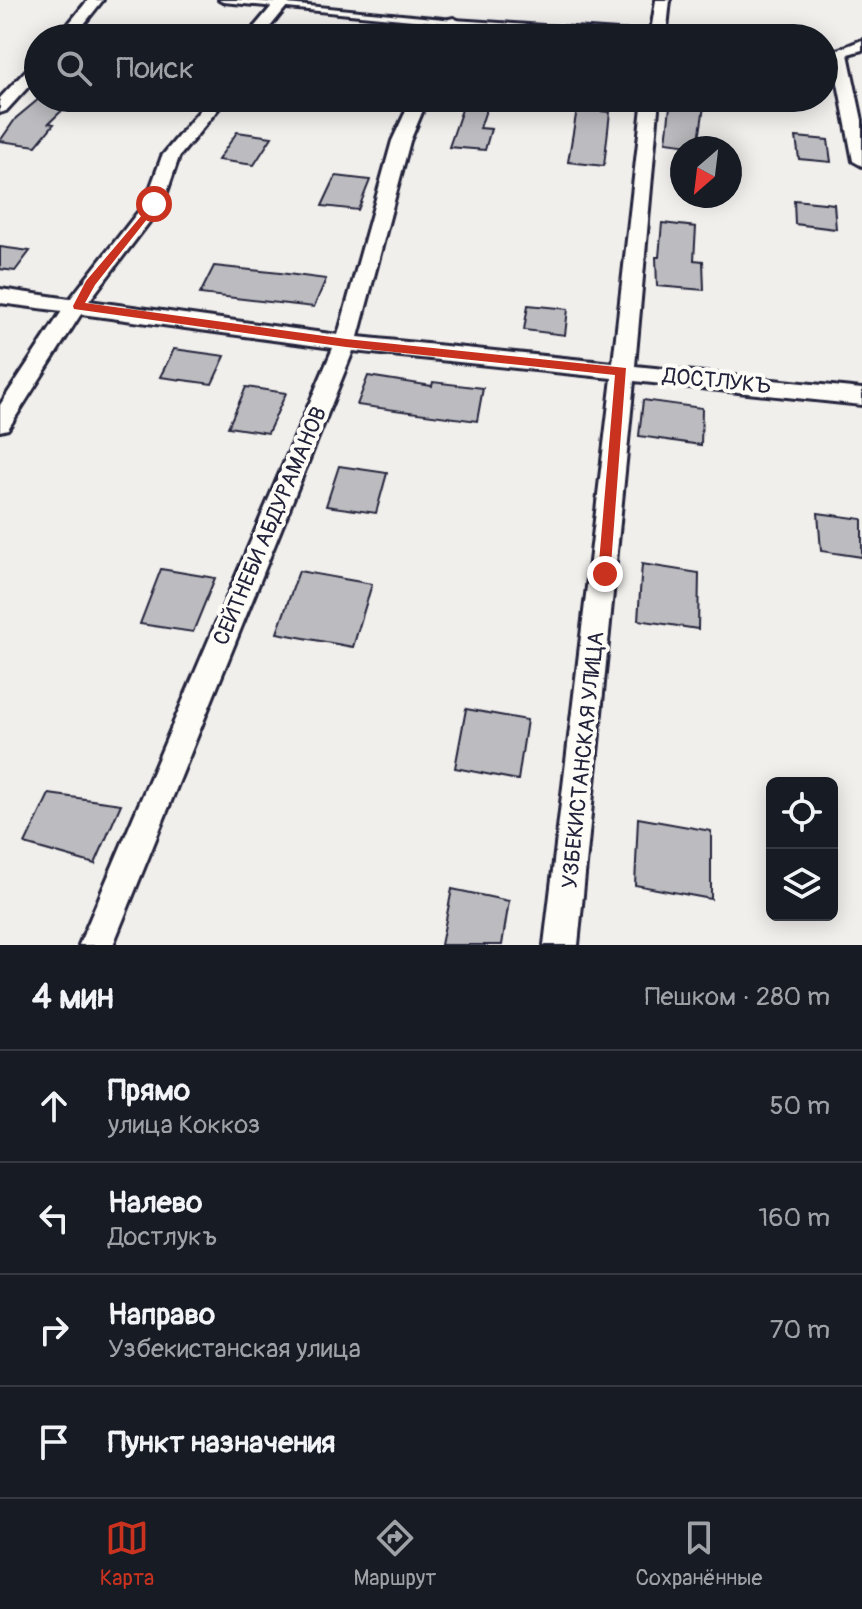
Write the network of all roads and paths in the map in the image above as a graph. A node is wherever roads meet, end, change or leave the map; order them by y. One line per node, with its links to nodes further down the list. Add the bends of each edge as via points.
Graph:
1 (96, 0): 6 (street)
2 (223, 0): 4 (lane)
3 (663, 0): 9 (street)
4 (283, 2): 5 (lane); 7 (street)
5 (454, 22): 8 (lane)
6 (76, 24)
7 (265, 24)
8 (483, 24)
9 (660, 24)
10 (862, 45): 11 (street)
11 (838, 51)
12 (838, 74): 18 (street)
13 (24, 82): 14 (street)
14 (0, 108)
15 (207, 112): 20 (street, via 171,156 154,204)
16 (414, 112): 21 (street, СЕЙТНЕБИ АБДУРАМАНОВ, via 401,141)
17 (650, 112): 22 (street, УЗБЕКИСТАНСКАЯ УЛИЦА)
18 (862, 161)
19 (0, 296): 20 (street, ДОСТЛУКЪ)
20 (78, 306): 21 (street, ДОСТЛУКЪ); 24 (street)
21 (346, 343): 22 (street, ДОСТЛУКЪ); 25 (street, СЕЙТНЕБИ АБДУРАМАНОВ)
22 (622, 371): 23 (street, ДОСТЛУКЪ); 26 (street, УЗБЕКИСТАНСКАЯ УЛИЦА, via 605,574)
23 (862, 397)
24 (0, 423)
25 (96, 945)
26 (561, 945)

